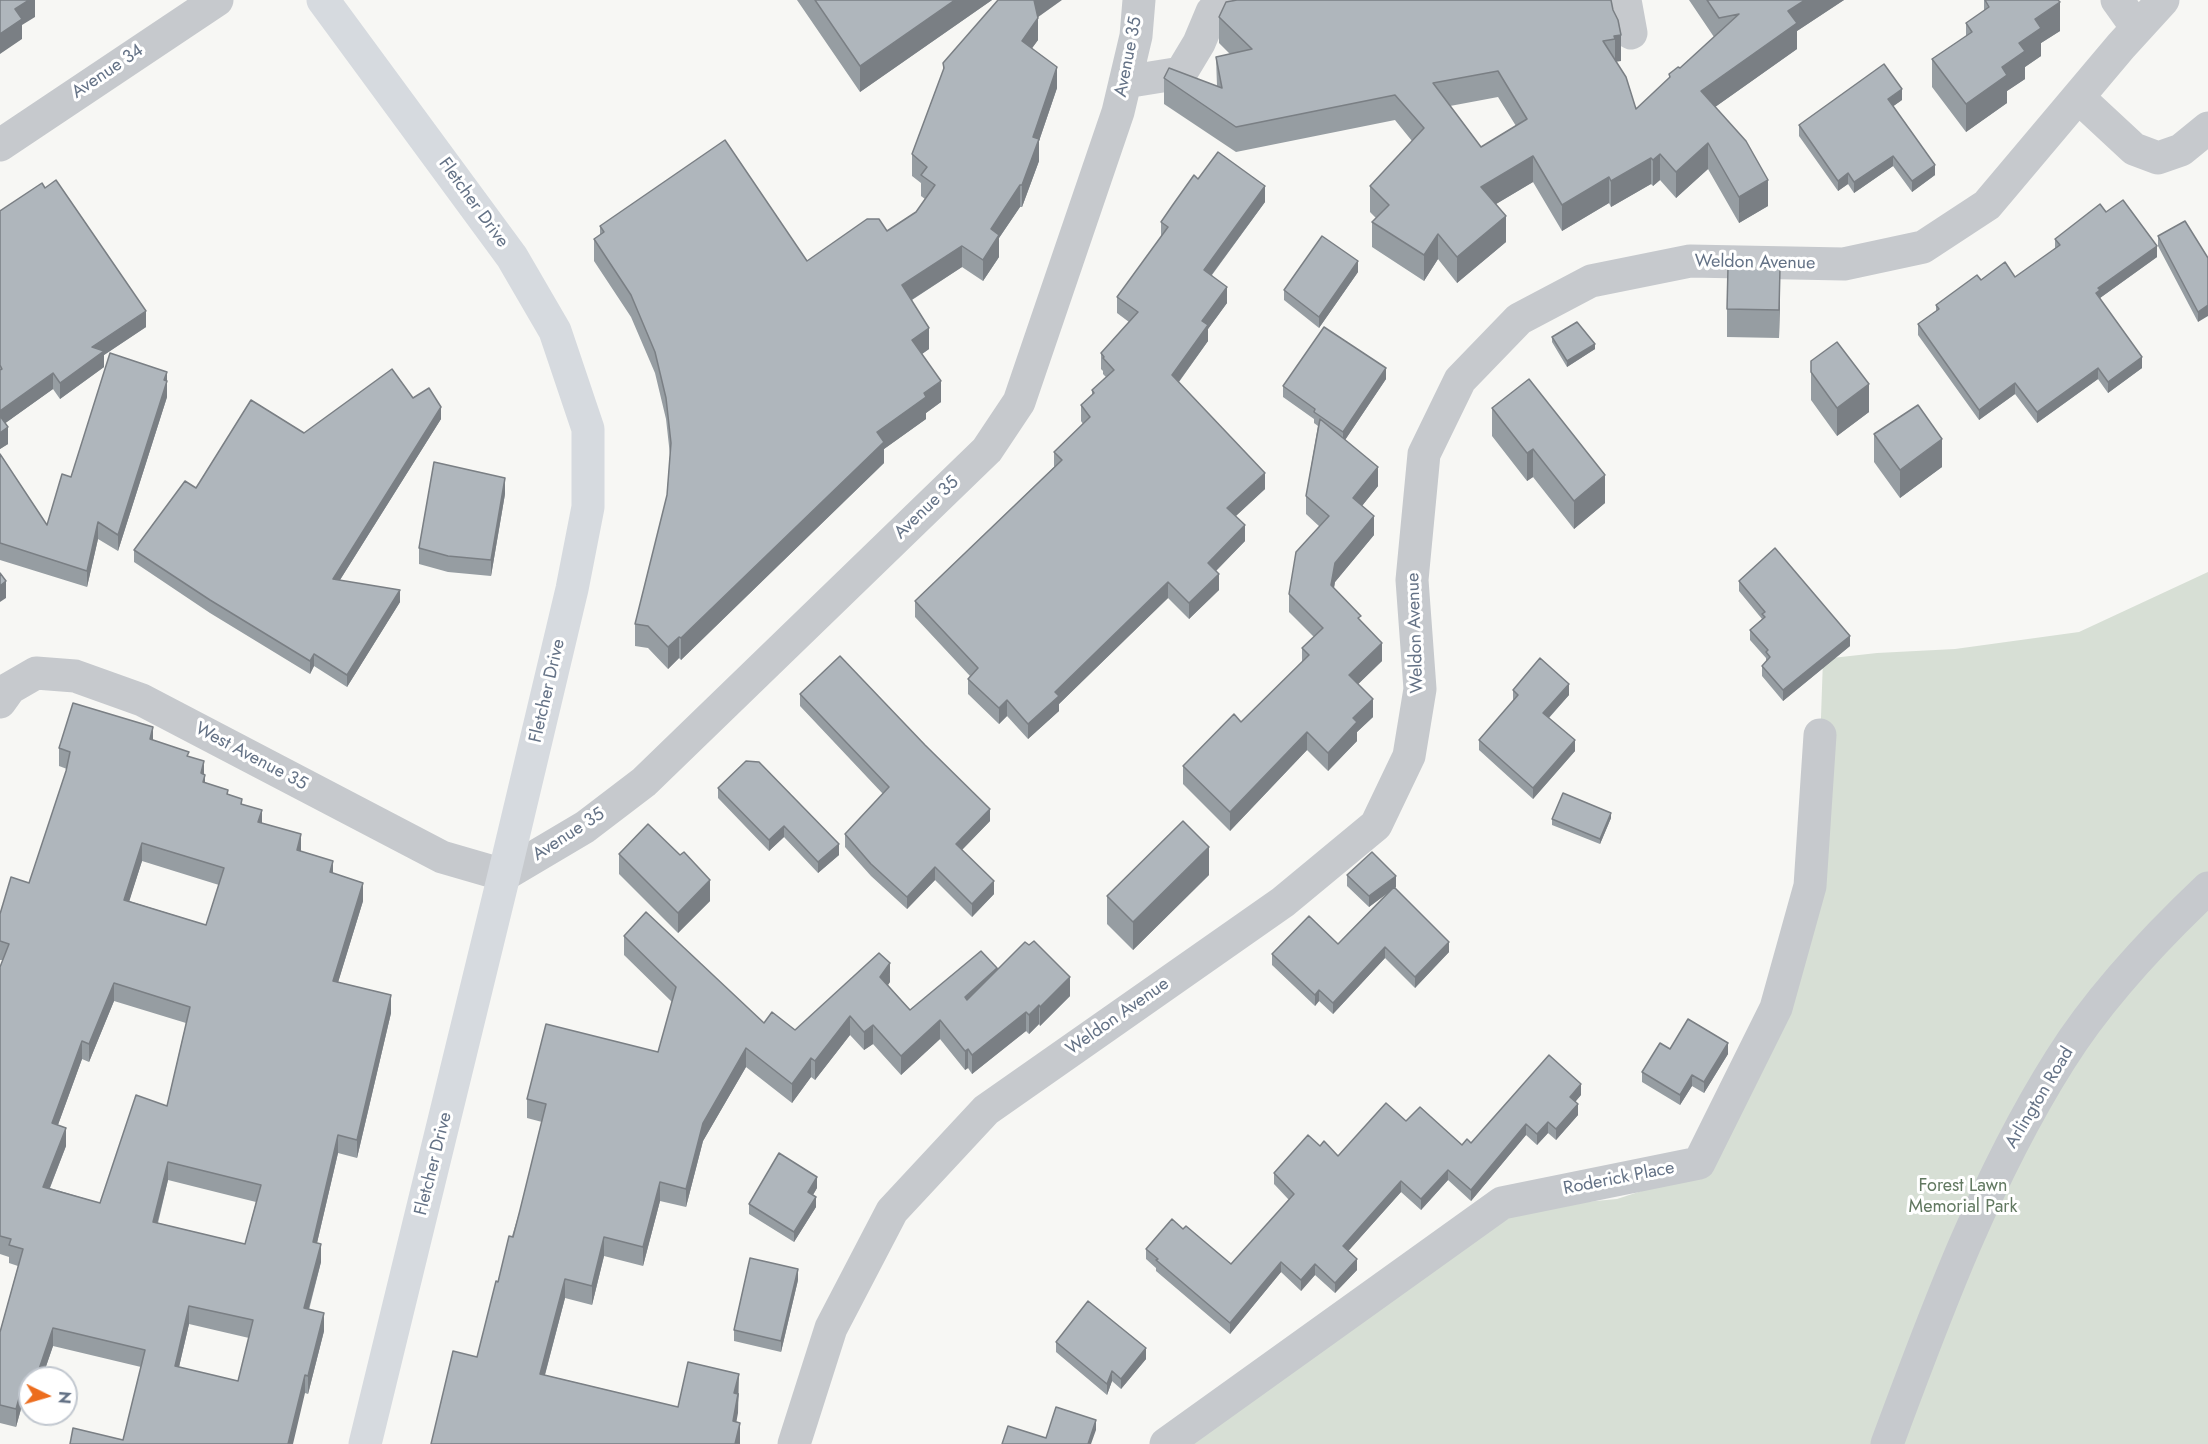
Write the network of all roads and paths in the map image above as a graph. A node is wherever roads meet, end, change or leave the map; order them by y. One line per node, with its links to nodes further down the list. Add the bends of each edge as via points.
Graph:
1 (217, 0): 13 (street, Avenue 34)
2 (323, 0): 16 (main road, Fletcher Drive, via 512,257 555,331 588,429 588,507)
3 (1139, 0): 10 (street, Avenue 35, via 1136,36)
4 (1268, 0): 10 (street, via 1212,12 1181,73)
5 (1625, 0): 9 (street)
6 (2117, 0): 8 (street)
7 (2163, 0): 8 (street, Weldon Avenue)
8 (2137, 28): 11 (street, Weldon Avenue)
9 (1631, 33)
10 (1125, 82): 16 (street, Avenue 35, via 1019,402 987,450 644,782 585,827)
11 (2078, 97): 12 (street, via 2134,149 2158,158 2181,150); 19 (street, Weldon Avenue, via 1987,205 1923,248 1844,264 1690,261 1591,281 1519,319 1460,380 1424,454 1412,580 1420,689 1409,756 1376,825 1283,902 986,1110 892,1211 831,1328)
12 (2208, 128)
13 (0, 145)
14 (0, 702): 16 (street, West Avenue 35, via 10,688 36,673 75,676 142,700 442,857)
15 (1820, 735): 20 (street, Roderick Place, via 1810,886 1776,1008 1700,1163 1502,1203)
16 (504, 875): 18 (main road, Fletcher Drive)
17 (2208, 888): 21 (street, Arlington Road, via 2160,933 2101,1003 2061,1058 2017,1131 1955,1266)
18 (365, 1444)
19 (794, 1444)
20 (1166, 1444)
21 (1887, 1444)

